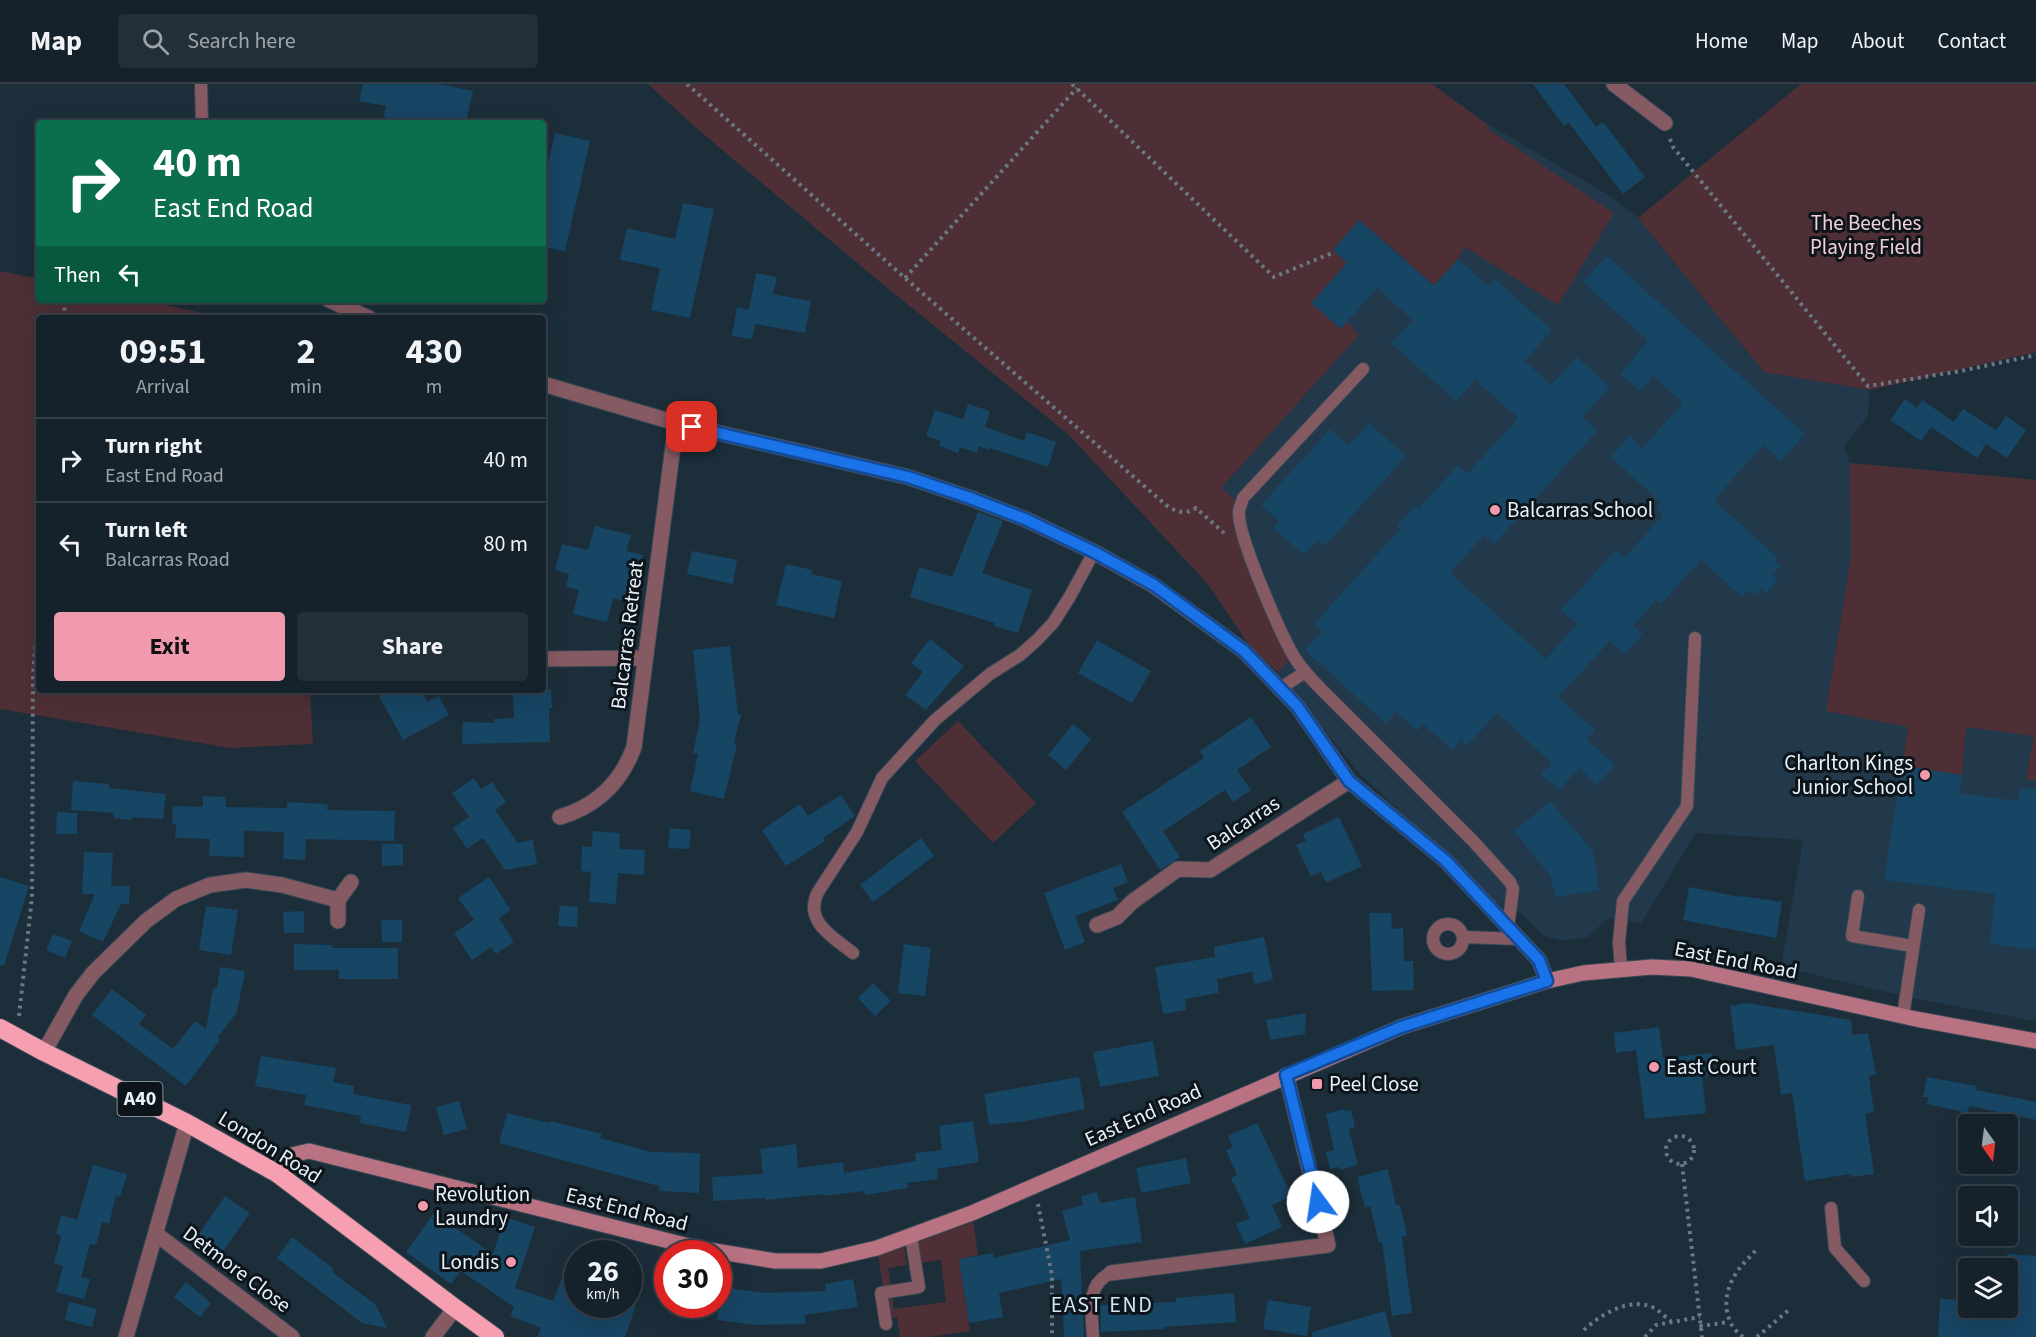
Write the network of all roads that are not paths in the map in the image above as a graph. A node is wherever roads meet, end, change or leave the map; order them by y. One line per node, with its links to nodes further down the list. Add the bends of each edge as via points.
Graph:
1 (201, 84): 3 (lane)
2 (1614, 84): 4 (street)
3 (202, 120)
4 (1665, 123)
5 (335, 303): 6 (street)
6 (362, 315)
7 (1363, 369): 14 (lane, via 1243,498 1239,511 1251,558 1279,626)
8 (546, 385): 9 (street)
9 (676, 423): 10 (street, via 908,477 1025,519); 12 (street, Balcarras Retreat)
10 (1094, 552): 15 (street, via 1154,585 1244,651); 28 (lane, via 1069,598 1037,640 935,720 882,778 857,832 814,903 820,927)
11 (1695, 638): 29 (lane, via 1687,806 1623,901 1618,942)
12 (645, 658): 13 (street); 17 (street, Balcarras Retreat, via 629,762 598,799)
13 (546, 659)
14 (1305, 672): 15 (lane); 24 (lane, via 1509,882 1513,889)
15 (1281, 688): 16 (street)
16 (1349, 781): 23 (street, Balcarras, via 1210,870 1178,868 1117,917); 24 (street, via 1445,860)
17 (560, 817)
18 (351, 882): 20 (street)
19 (1858, 896): 27 (lane, via 1852,936)
20 (339, 900): 22 (street); 34 (street, via 246,880 210,885 176,899 146,921 93,973)
21 (1919, 910): 27 (lane)
22 (338, 921)
23 (1097, 925)
24 (1508, 927): 26 (street)
25 (1463, 937): 26 (lane)
26 (1519, 939): 30 (street, via 1539,960)
27 (1913, 946): 31 (lane)
28 (853, 953)
29 (1621, 969): 30 (street, East End Road); 31 (street, East End Road, via 1691,969)
30 (1547, 981): 35 (street, East End Road, via 1401,1027)
31 (1903, 1016): 33 (street, East End Road)
32 (0, 1028): 34 (highway, London Road / A40)
33 (2036, 1041)
34 (44, 1052): 36 (highway, London Road / A40)
35 (1286, 1075): 40 (street, East End Road); 41 (street, via 1328,1245)
36 (188, 1123): 37 (highway, London Road / A40); 39 (street, Detmore Close)
37 (278, 1174): 40 (street, East End Road, via 292,1155 309,1151 697,1248 775,1261 840,1258); 43 (highway, London Road / A40)
38 (1831, 1208): 42 (lane, via 1835,1248)
39 (156, 1234): 45 (street, Detmore Close); 46 (street, Detmore Close)
40 (911, 1236): 44 (lane, via 920,1287 881,1293)
41 (1111, 1273): 49 (lane, via 1097,1282 1092,1293)
42 (1864, 1281)
43 (454, 1308): 47 (street); 48 (highway, London Road / A40)
44 (885, 1324)
45 (126, 1337)
46 (292, 1337)
47 (433, 1337)
48 (495, 1337)
49 (1093, 1337)

